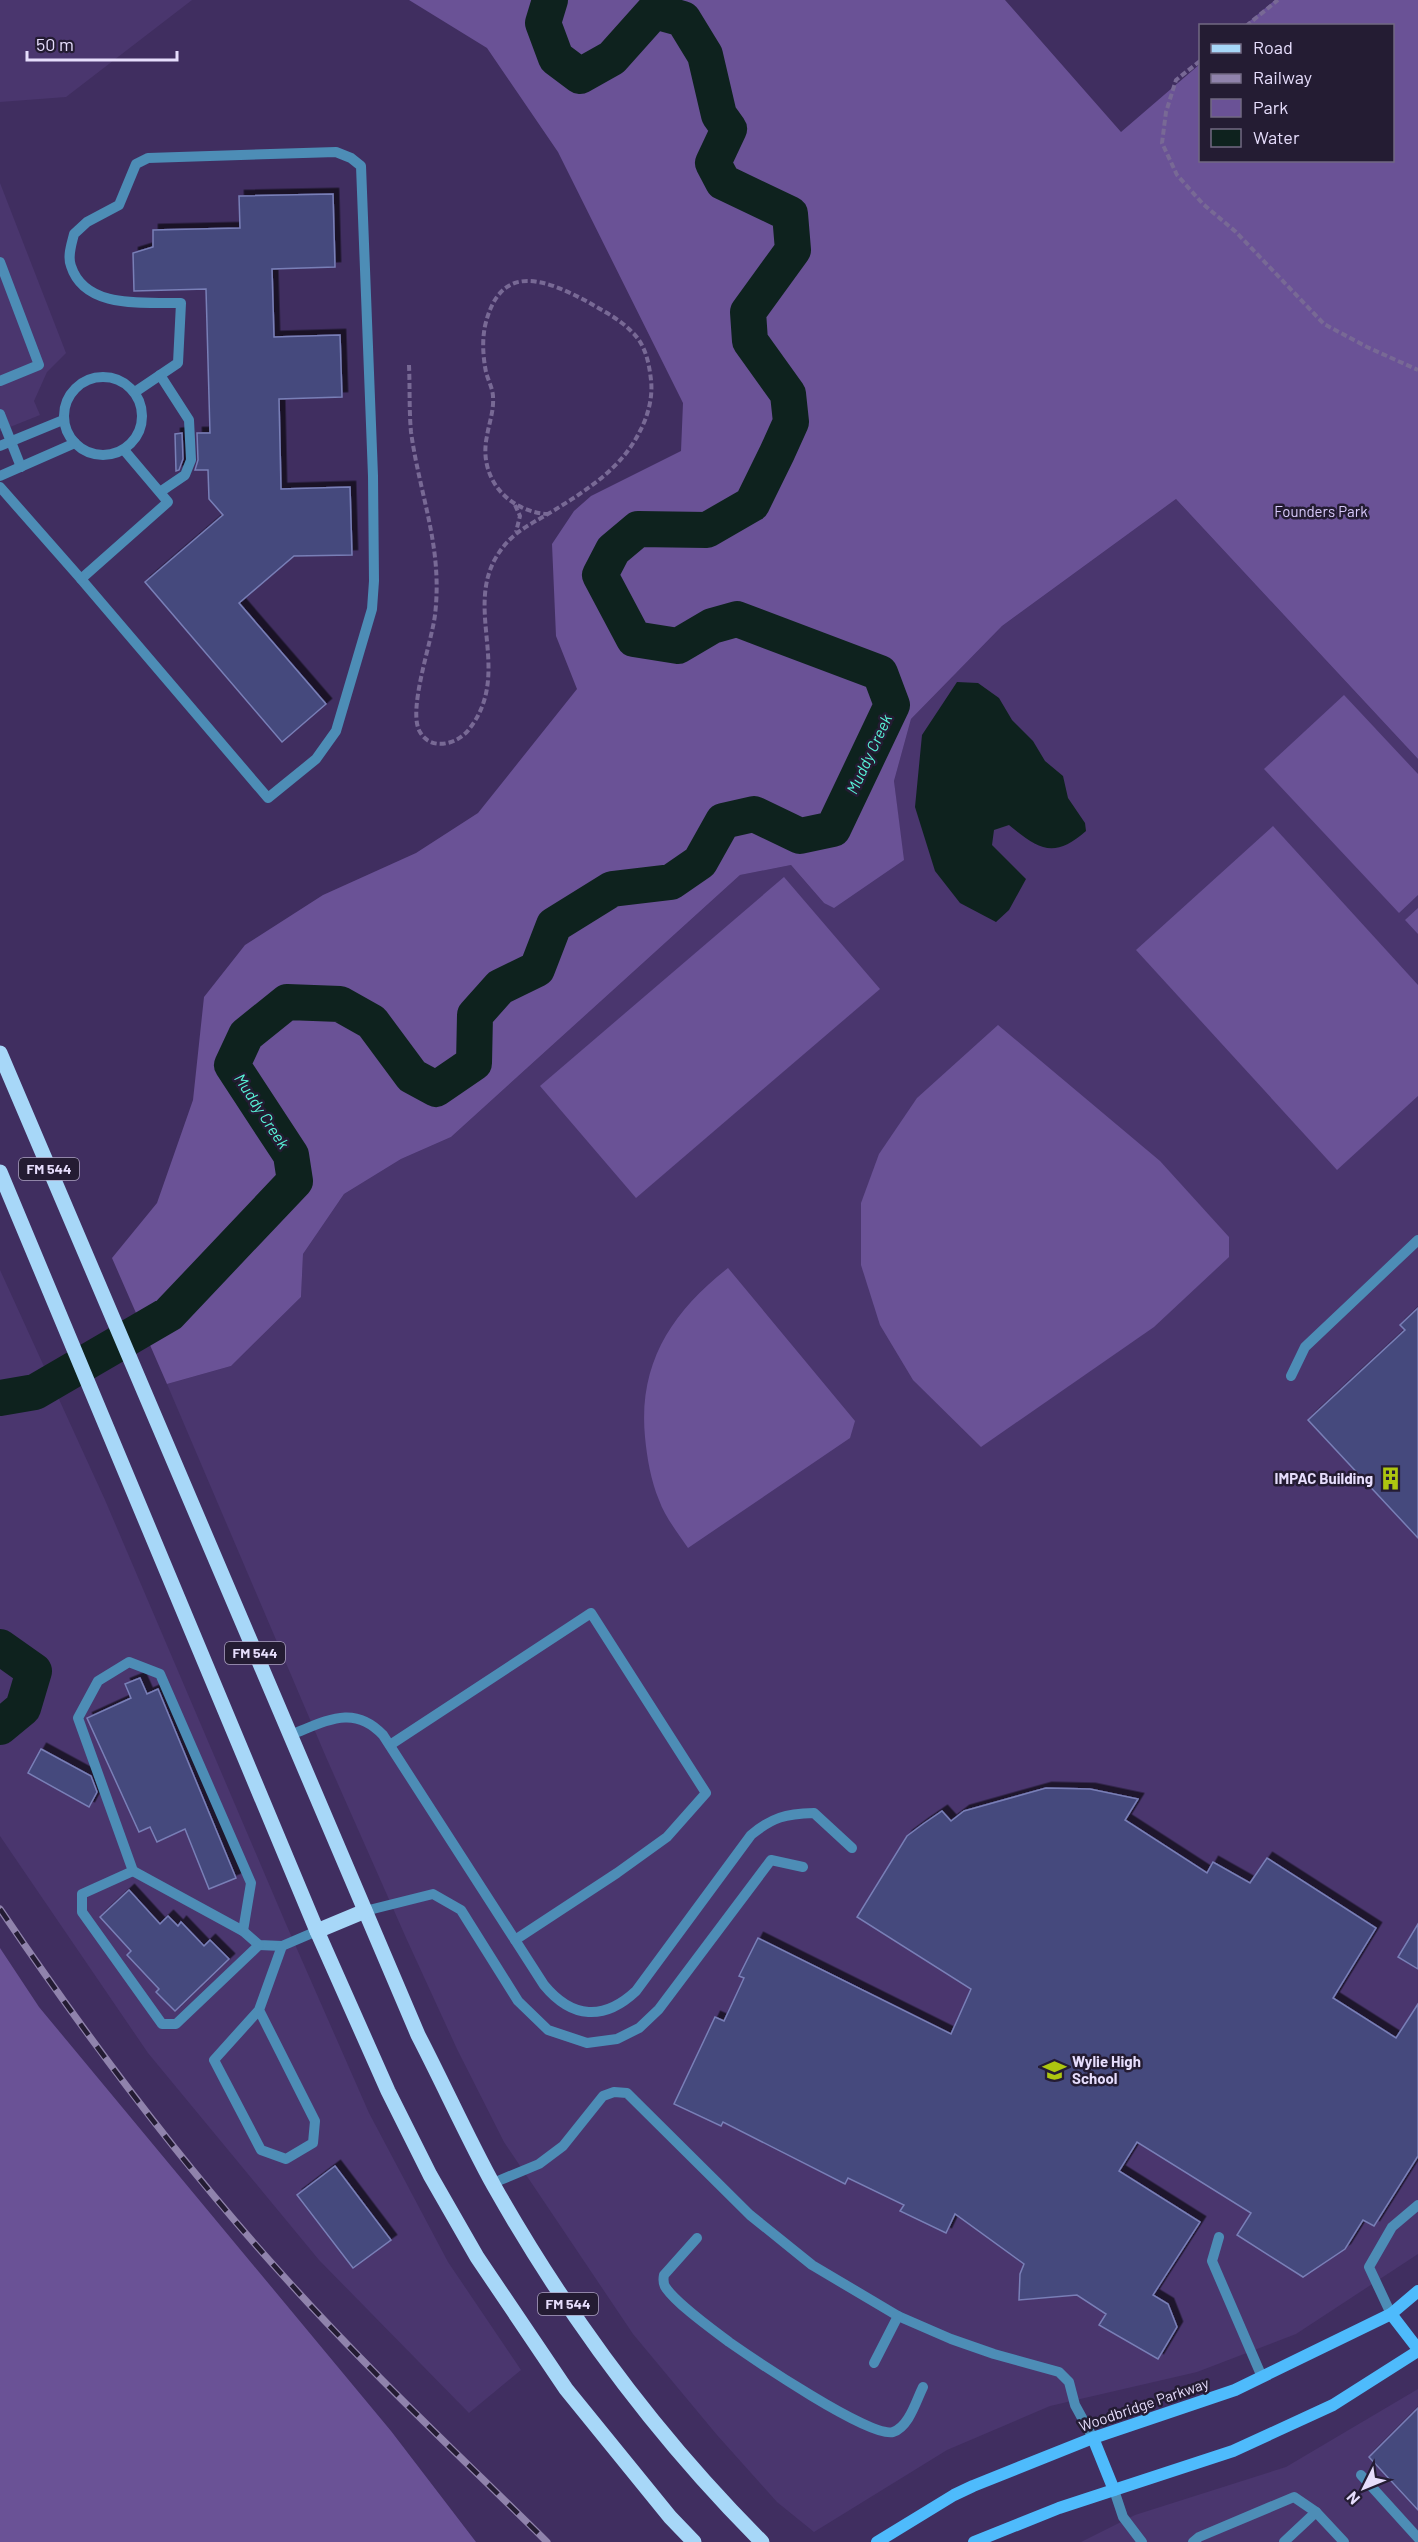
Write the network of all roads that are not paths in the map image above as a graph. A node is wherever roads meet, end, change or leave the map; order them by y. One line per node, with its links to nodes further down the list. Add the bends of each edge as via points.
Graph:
1 (0, 262): 3 (lane, via 39,365)
2 (160, 375): 4 (lane); 14 (lane, via 189,420 191,460 185,475); 15 (lane, via 178,363 181,303 107,300 79,280 70,265 74,234 87,222 119,205 136,164 148,158 336,152 362,166 374,581 372,609 348,698 327,747 268,798)
3 (0, 381)
4 (135, 392): 6 (lane, via 114,377 88,379 69,395); 10 (lane, via 143,417 134,441)
5 (0, 414): 7 (lane)
6 (63, 420): 7 (lane); 8 (lane)
7 (11, 442): 9 (lane); 11 (lane)
8 (75, 443): 10 (lane, via 98,455); 11 (lane)
9 (0, 446)
10 (124, 450): 14 (lane)
11 (21, 467): 12 (lane)
12 (0, 476)
13 (0, 487): 15 (lane)
14 (160, 492): 15 (lane, via 168,502)
15 (81, 579)
16 (0, 1053): 20 (main road, FM 544 / FM 544)
17 (0, 1172): 27 (main road, FM 544 / FM 544)
18 (1418, 1240): 19 (lane, via 1305,1347)
19 (1291, 1376)
20 (290, 1735): 21 (lane, via 345,1716 373,1724); 25 (main road, FM 544 / FM 544)
21 (390, 1745): 28 (lane); 28 (lane, via 591,1613 706,1793 667,1837)
22 (852, 1848): 28 (lane, via 814,1814 791,1814 769,1821 751,1835 636,1990 623,2003 607,2010 589,2012 556,1999)
23 (803, 1868): 25 (lane, via 771,1860 659,2009 639,2028 616,2039 587,2043 548,2030 533,2016 519,2001 461,1910 433,1894)
24 (133, 1871): 26 (lane); 26 (lane, via 78,1718 98,1681 129,1662 160,1674 251,1883); 29 (lane, via 82,1894 82,1912 162,2024 176,2024)
25 (365, 1911): 27 (main road); 32 (main road, FM 544 / FM 544, via 418,2035)
26 (243, 1930): 29 (lane)
27 (317, 1931): 30 (lane); 48 (main road, FM 544 / FM 544, via 388,2091 477,2257 566,2389)
28 (515, 1940)
29 (259, 1945): 30 (lane)
30 (282, 1946): 31 (lane)
31 (259, 2010): 31 (lane, via 315,2121 313,2143 286,2159 261,2150 214,2060)
32 (493, 2183): 38 (lane, via 539,2164 563,2146 603,2096 627,2092 750,2215 812,2265); 49 (main road, FM 544 / FM 544, via 603,2357 671,2443)
33 (1418, 2205): 37 (lane, via 1392,2228 1369,2267)
34 (1219, 2237): 41 (lane, via 1212,2260)
35 (697, 2238): 42 (lane, via 664,2275 666,2288 707,2325 786,2381 889,2433 906,2423)
36 (1418, 2291): 37 (main road, Woodbridge Parkway)
37 (1391, 2314): 39 (main road); 41 (main road, Woodbridge Parkway)
38 (898, 2316): 40 (lane); 43 (lane, via 994,2354 1059,2372 1068,2382)
39 (1418, 2350): 45 (main road, via 1333,2405 1233,2451)
40 (874, 2363)
41 (1262, 2377): 43 (main road, Woodbridge Parkway, via 1235,2390)
42 (923, 2387)
43 (1093, 2438): 45 (main road); 50 (main road, Woodbridge Parkway, via 954,2495)
44 (1360, 2475): 47 (lane)
45 (1114, 2490): 51 (main road); 52 (lane, via 1124,2517)
46 (1316, 2512): 53 (lane, via 1294,2497); 54 (lane); 55 (lane)
47 (1418, 2538)
48 (694, 2542)
49 (762, 2542)
50 (877, 2542)
51 (974, 2542)
52 (1142, 2542)
53 (1193, 2542)
54 (1284, 2542)
55 (1344, 2542)

